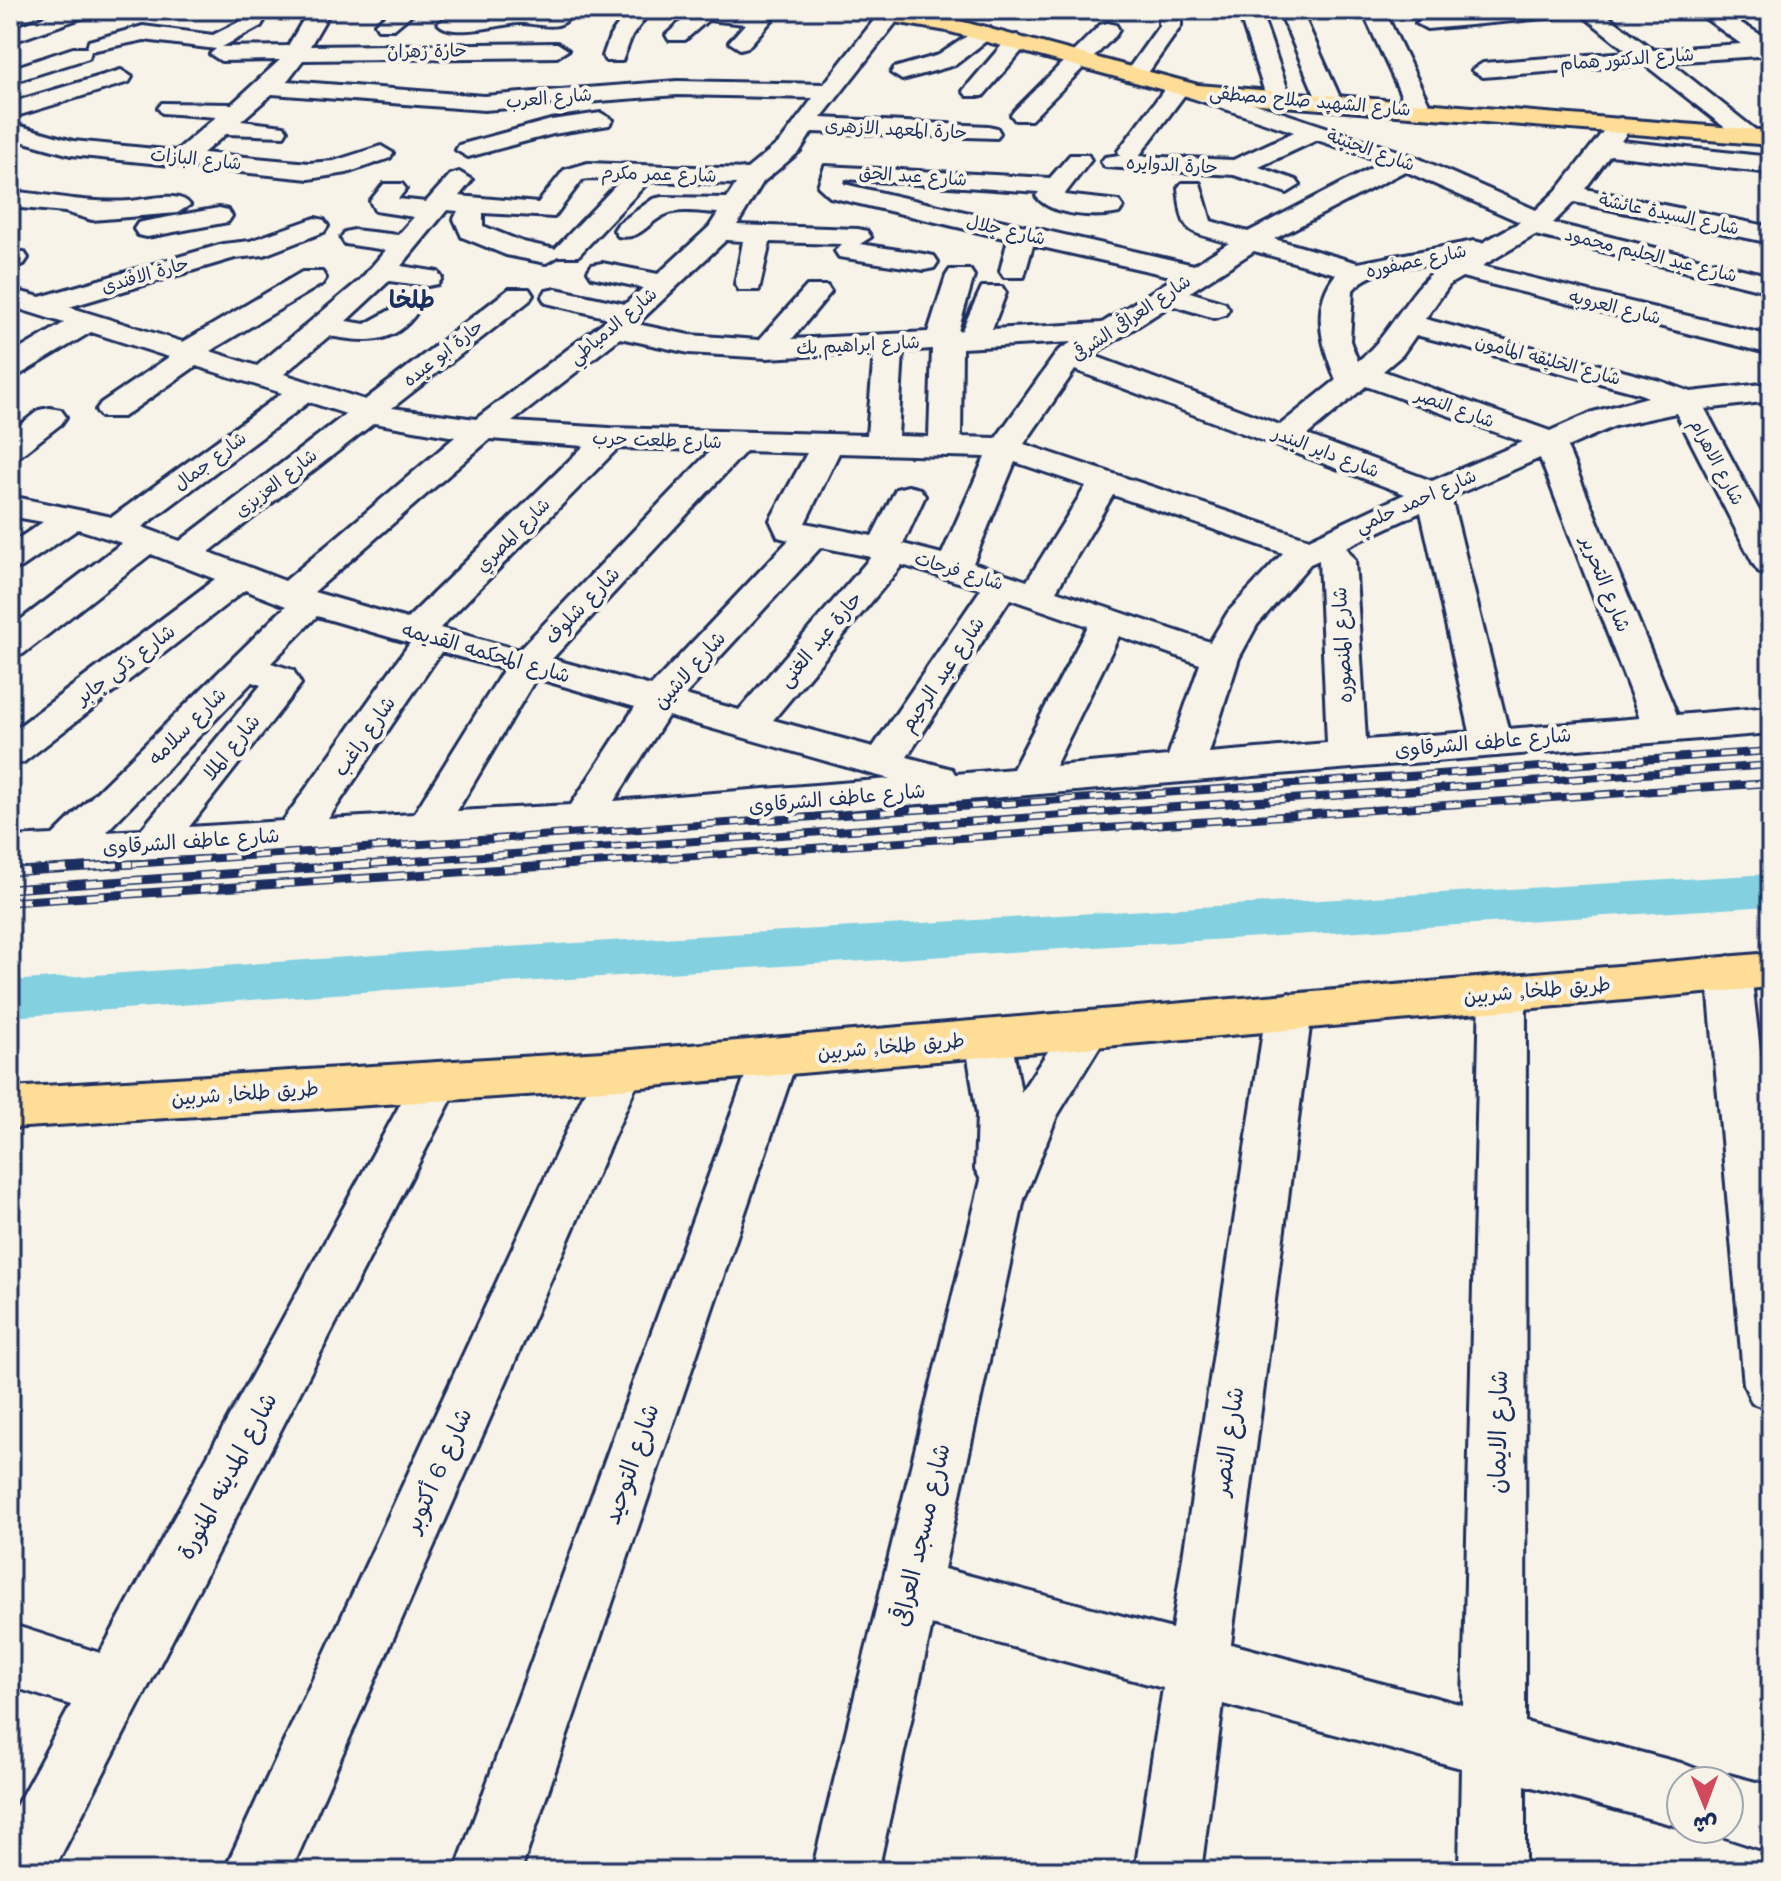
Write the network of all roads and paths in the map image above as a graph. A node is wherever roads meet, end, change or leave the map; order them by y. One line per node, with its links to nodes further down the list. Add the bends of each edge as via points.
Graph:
1 (228, 10): 18 (street, via 247,12 242,19)
2 (406, 10): 19 (street)
3 (640, 10): 46 (street, via 621,36 613,71)
4 (859, 10): 14 (main road)
5 (1170, 10): 43 (street, via 1170,26)
6 (1249, 10): 54 (street)
7 (1290, 10): 53 (street)
8 (1373, 10): 56 (street)
9 (1566, 10): 16 (street)
10 (1587, 10): 34 (street)
11 (1705, 10): 31 (street)
12 (512, 13): 17 (street); 20 (street, via 504,21)
13 (738, 13): 25 (street, via 699,14); 27 (street, via 761,21)
14 (890, 15): 23 (main road); 49 (street, شارع الدمياطي)
15 (315, 17): 18 (street); 39 (street)
16 (1425, 17): 32 (street)
17 (557, 19)
18 (253, 21): 24 (street, via 217,42 136,24)
19 (386, 24)
20 (433, 24)
21 (353, 29): 33 (street)
22 (1108, 30): 36 (street)
23 (982, 33): 28 (main road); 41 (street, via 947,60)
24 (87, 34): 26 (street, via 57,19); 44 (street)
25 (677, 35)
26 (10, 36)
27 (740, 42)
28 (1017, 42): 36 (main road); 50 (street)
29 (482, 45): 30 (street, حارة زهران); 33 (street, حارة زهران); 40 (street)
30 (557, 50)
31 (1768, 50): 34 (street, شارع الدكتور همام)
32 (1437, 52)
33 (339, 54): 39 (street, حارة زهران)
34 (1650, 57): 38 (street, شارع الدكتور همام); 68 (street)
35 (693, 58): 47 (street)
36 (1080, 60): 43 (main road); 60 (street)
37 (228, 62): 39 (street)
38 (1483, 70)
39 (284, 71): 52 (street, شارع العرب); 59 (street)
40 (467, 71)
41 (902, 73)
42 (561, 74): 46 (street)
43 (1135, 75): 48 (main road)
44 (10, 76)
45 (121, 77): 57 (street)
46 (585, 84): 51 (street, شارع العرب); 52 (street, شارع العرب, via 484,103)
47 (690, 88): 49 (street, شارع العرب); 51 (street, شارع العرب); 58 (street)
48 (1188, 89): 54 (street, شارع الجنينة); 70 (street, حارة الدوايره, via 1122,157)
49 (830, 91): 62 (street, شارع الدمياطي)
50 (975, 91)
51 (642, 95): 93 (street, via 597,121 551,127 465,163)
52 (440, 101): 61 (street)
53 (1330, 102): 54 (main road, شارع الشهيد صلاح مصطفى); 56 (main road, شارع الشهيد صلاح مصطفى)
54 (1273, 107): 64 (street, شارع الجنينة); 70 (street)
55 (170, 108): 59 (street)
56 (1420, 110): 67 (main road, شارع الشهيد صلاح مصطفى)
57 (10, 111)
58 (685, 112)
59 (234, 115): 73 (street); 76 (street, via 290,128 278,145 252,147)
60 (1023, 115)
61 (421, 119)
62 (804, 124): 65 (street, حارة المعهد الازهرى, via 955,139); 81 (street, شارع الدمياطي, via 791,146)
63 (10, 130): 69 (street, شارع البازات)
64 (1318, 130): 70 (street, حارة الدوايره, via 1273,153); 75 (street, شارع الجنينة)
65 (988, 133)
66 (153, 134): 71 (street)
67 (1612, 136): 68 (main road, شارع الشهيد صلاح مصطفى); 72 (street); 88 (street)
68 (1761, 137)
69 (76, 141): 71 (street, شارع البازات); 79 (street)
70 (1241, 147): 85 (street)
71 (126, 152): 73 (street, شارع البازات); 82 (street)
72 (1674, 155): 78 (street); 96 (street)
73 (175, 157): 76 (street, شارع البازات); 84 (street)
74 (1079, 160): 86 (street)
75 (1404, 161): 98 (street, شارع الجنينة); 106 (street, شارع العراقى الشرقى, via 1371,189)
76 (225, 162): 83 (street, شارع البازات, via 309,171 371,157)
77 (635, 165): 81 (street, شارع عمر مكرم); 91 (street, شارع عمر مكرم, via 573,175 545,211); 91 (street, via 557,252 516,249 471,231 467,219)
78 (1771, 165)
79 (39, 167)
80 (834, 171): 81 (street, شارع عبد الحق); 86 (street, شارع عبد الحق); 99 (street, شارع جلال, via 831,186 839,192)
81 (762, 172): 92 (street, شارع الدمياطي)
82 (82, 177)
83 (399, 178): 93 (street, شارع عمر مكرم, via 384,205)
84 (133, 182)
85 (1287, 185)
86 (1056, 186): 94 (street, via 1049,196 1057,202)
87 (1191, 188): 106 (street, via 1198,225)
88 (1568, 193): 96 (street, شارع السيدة عائشة); 98 (street)
89 (10, 199): 95 (street, via 69,204)
90 (177, 205): 95 (street)
91 (474, 205): 93 (street, شارع عمر مكرم)
92 (734, 205): 102 (street, via 662,205); 103 (street, شارع الدمياطي)
93 (436, 207): 111 (street)
94 (1110, 207)
95 (81, 211): 97 (street, via 84,221 96,226 144,230)
96 (1655, 211): 101 (street, شارع السيدة عائشة)
97 (219, 216)
98 (1536, 224): 107 (street); 123 (street, شارع عبد الحليم محمود)
99 (1015, 225): 115 (street); 117 (street, شارع جلال, via 1072,246)
100 (315, 226): 108 (street, حارة الافندى)
101 (1770, 226)
102 (627, 230)
103 (719, 232): 104 (street); 121 (street, شارع الدمياطي)
104 (758, 233): 109 (street, via 854,243); 122 (street)
105 (354, 238): 111 (street)
106 (1263, 244): 116 (street); 117 (street, شارع العراقى الشرقى); 119 (street)
107 (1500, 244): 112 (street); 116 (street, شارع عصفوره)
108 (254, 249): 120 (street, via 267,260); 128 (street, حارة الافندى)
109 (924, 262)
110 (83, 265): 128 (street)
111 (387, 265): 113 (street); 120 (street); 135 (street)
112 (1458, 268): 134 (street, via 1440,278); 140 (street, شارع العروبه)
113 (435, 269)
114 (602, 271): 121 (street)
115 (1014, 271)
116 (1358, 272): 149 (street, شارع عصفوره, via 1339,289 1335,341)
117 (1196, 274): 125 (street, شارع العراقى الشرقى)
118 (960, 276): 137 (street)
119 (1266, 277)
120 (312, 278): 143 (street)
121 (664, 284): 132 (street, شارع الدمياطي)
122 (749, 284)
123 (1771, 284)
124 (817, 292): 141 (street)
125 (1165, 294): 129 (street); 136 (street, شارع العراقى الشرقى)
126 (519, 295): 155 (street, حارة ابو عبده)
127 (556, 297): 132 (street, شارع ابراهيم بك)
128 (19, 299): 133 (street, شارع طلعت حرب)
129 (1215, 309)
130 (403, 312): 135 (street, via 370,334)
131 (1005, 315): 136 (street, شارع ابراهيم بك); 137 (street, شارع ابراهيم بك); 137 (street)
132 (623, 321): 141 (street, شارع ابراهيم بك, via 689,344); 157 (street, شارع الدمياطي)
133 (87, 322): 142 (street); 143 (street, شارع طلعت حرب)
134 (1409, 324): 149 (street, via 1392,349); 152 (street, شارع الخليفه المأمون)
135 (322, 326): 148 (street)
136 (1102, 332): 144 (street, شارع العراقى الشرقى)
137 (953, 340): 139 (street, شارع ابراهيم بك); 164 (street)
138 (10, 341): 142 (street)
139 (889, 344): 141 (street, شارع ابراهيم بك); 163 (street)
140 (1771, 345)
141 (767, 349)
142 (40, 350): 146 (street)
143 (188, 355): 145 (street, شارع طلعت حرب); 154 (street)
144 (1069, 357): 158 (street, شارع داير البندر); 166 (street, شارع العراقى الشرقى)
145 (224, 366): 148 (street, شارع طلعت حرب); 153 (street)
146 (10, 368)
147 (346, 369): 151 (street, شارع جمال)
148 (261, 378): 151 (street, شارع طلعت حرب)
149 (1357, 378): 158 (street); 160 (street, شارع النصر)
150 (1771, 392): 152 (street, شارع احمد حلمي)
151 (308, 393): 155 (street, شارع طلعت حرب); 172 (street, شارع جمال)
152 (1685, 401): 160 (street, شارع احمد حلمي, via 1604,419); 178 (street, شارع الاهرام)
153 (167, 407)
154 (112, 410)
155 (367, 411): 157 (street, شارع طلعت حرب, via 433,426); 176 (street, شارع العزيزى)
156 (50, 417): 165 (street)
157 (482, 430): 159 (street, شارع طلعت حرب); 182 (street, شارع الدمياطي)
158 (1286, 436): 168 (street, شارع داير البندر)
159 (610, 438): 161 (street, شارع طلعت حرب); 184 (street, شارع المصري)
160 (1549, 441): 168 (street, شارع احمد حلمي); 192 (street, شارع التحرير)
161 (736, 443): 162 (street, شارع طلعت حرب); 187 (street, شارع شلوف)
162 (828, 443): 163 (street, شارع طلعت حرب); 173 (street, شارع فرحات, via 785,525)
163 (882, 443): 164 (street, شارع طلعت حرب)
164 (945, 446): 166 (street, شارع طلعت حرب)
165 (10, 448)
166 (1005, 448): 167 (street, شارع طلعت حرب); 179 (street, شارع العراقى الشرقى)
167 (1106, 480): 174 (street, شارع طلعت حرب); 181 (street, شارع عبد الرحيم)
168 (1433, 493): 174 (street, شارع احمد حلمي); 193 (street)
169 (908, 496): 175 (street, حارة عبد الغنى)
170 (10, 506): 171 (street, شارع المحكمه القديمه)
171 (73, 517): 172 (street, شارع المحكمه القديمه); 177 (street)
172 (133, 535): 176 (street, شارع المحكمه القديمه); 185 (street, شارع جمال)
173 (813, 535): 175 (street, شارع فرحات); 189 (street, شارع لاشين)
174 (1316, 546): 186 (street, شارع احمد حلمي, via 1268,587); 195 (street, شارع المنصوره, via 1338,560)
175 (888, 550): 179 (street, شارع فرحات); 191 (street, حارة عبد الغنى)
176 (185, 554): 180 (street, شارع المحكمه القديمه)
177 (10, 560)
178 (1771, 565)
179 (953, 568): 181 (street, شارع فرحات)
180 (241, 576): 182 (street, شارع المحكمه القديمه); 194 (street, شارع ذكى جابر)
181 (1019, 590): 183 (street, شارع فرحات); 196 (street, شارع عبد الرحيم)
182 (300, 599): 184 (street, شارع المحكمه القديمه); 188 (street, شارع سلامه)
183 (1110, 619): 186 (street, شارع فرحات); 198 (street)
184 (424, 635): 187 (street, شارع المحكمه القديمه); 202 (street, شارع راغب)
185 (10, 646)
186 (1220, 658): 197 (street, شارع احمد حلمي)
187 (526, 664): 189 (street, شارع المحكمه القديمه); 201 (street, شارع شلوف)
188 (245, 668): 203 (street, شارع الملا, via 280,678 282,684); 204 (street, شارع سلامه)
189 (658, 701): 191 (street, شارع المحكمه القديمه); 200 (street, شارع لاشين)
190 (1771, 720): 192 (street, شارع عاطف الشرقاوى)
191 (747, 726): 196 (street, شارع المحكمه القديمه)
192 (1663, 727): 193 (street, شارع عاطف الشرقاوى)
193 (1492, 742): 195 (street, شارع عاطف الشرقاوى)
194 (10, 753)
195 (1347, 754): 197 (street, شارع عاطف الشرقاوى)
196 (882, 764): 199 (street, شارع المحكمه القديمه)
197 (1184, 768): 198 (street, شارع عاطف الشرقاوى)
198 (1027, 781): 199 (street, شارع عاطف الشرقاوى)
199 (967, 787): 200 (street, شارع عاطف الشرقاوى)
200 (583, 818): 201 (street, شارع عاطف الشرقاوى)
201 (427, 826): 202 (street, شارع عاطف الشرقاوى)
202 (295, 835): 203 (street, شارع عاطف الشرقاوى)
203 (152, 844): 204 (street, شارع عاطف الشرقاوى)
204 (64, 849): 205 (street, شارع عاطف الشرقاوى)
205 (10, 852)
206 (1750, 972): 207 (main road, طريق طلخا, شربين); 216 (street)
207 (1503, 993): 208 (main road, طريق طلخا, شربين); 221 (street, شارع الايمان)
208 (1289, 1011): 209 (main road, طريق طلخا, شربين); 219 (street, شارع النصر)
209 (1086, 1031): 210 (main road, طريق طلخا, شربين); 215 (street, شارع مسجد العراقى, via 1034,1108)
210 (988, 1038): 211 (main road, طريق طلخا, شربين); 215 (street, شارع مسجد العراقى, via 1001,1115)
211 (775, 1057): 212 (main road, طريق طلخا, شربين); 227 (street, شارع التوحيد)
212 (619, 1070): 213 (main road, طريق طلخا, شربين); 226 (street, شارع 6 أكتوبر)
213 (437, 1081): 214 (main road, طريق طلخا, شربين); 220 (street, شارع المدينه المنورة)
214 (10, 1108)
215 (999, 1199): 217 (street, شارع مسجد العراقى)
216 (1771, 1385)
217 (908, 1589): 219 (street); 228 (street, شارع مسجد العراقى)
218 (10, 1655): 220 (street)
219 (1196, 1667): 221 (street); 229 (street, شارع النصر)
220 (114, 1688): 225 (street, شارع المدينه المنورة)
221 (1494, 1746): 222 (street); 230 (street, شارع الايمان)
222 (1665, 1791)
223 (1745, 1812): 224 (street)
224 (1771, 1819)
225 (17, 1871)
226 (257, 1871)
227 (488, 1871)
228 (845, 1871)
229 (1168, 1871)
230 (1492, 1871)

